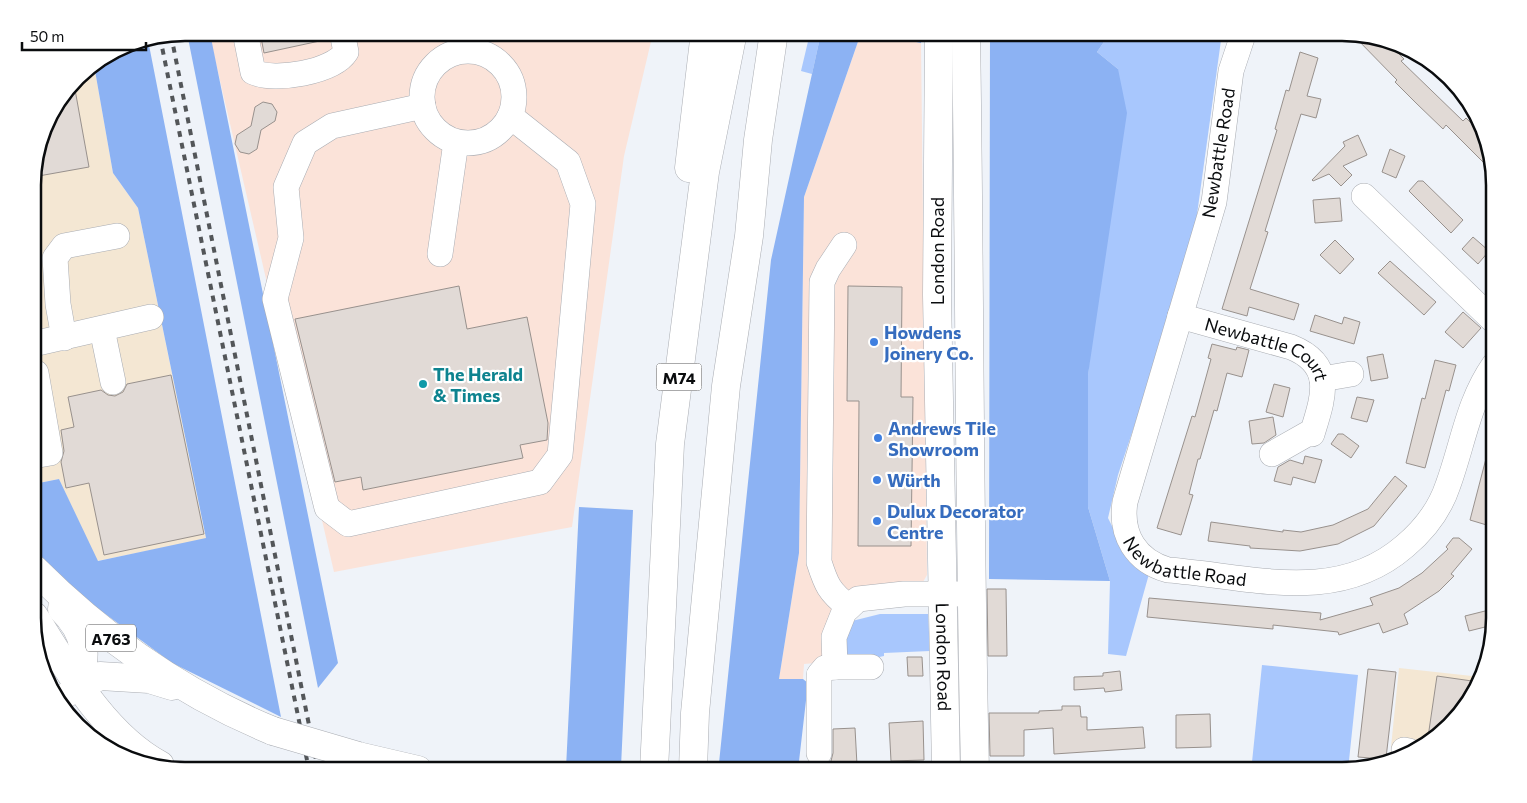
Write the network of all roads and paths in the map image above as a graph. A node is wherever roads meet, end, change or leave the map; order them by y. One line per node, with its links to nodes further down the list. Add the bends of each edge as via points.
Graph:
1 (247, 41): 2 (street, via 253,72 275,77 341,61 346,52)
2 (344, 41)
3 (704, 41): 30 (main road, M74, via 689,167)
4 (731, 41): 30 (main road, M74, via 704,172)
5 (773, 41): 13 (main road, M74)
6 (784, 41): 13 (main road, M74)
7 (939, 41): 36 (main road, London Road, via 937,295)
8 (966, 41): 35 (main road, London Road)
9 (1241, 41): 20 (street, Newbattle Road, via 1231,70 1214,202)
10 (458, 42): 11 (street, via 427,77 422,91); 12 (street, via 488,56 504,69 513,88 514,103)
11 (423, 106): 12 (street, via 332,126 305,143 286,187 291,238 275,299 327,508 348,524 540,482 560,456 583,204 568,162); 14 (street, via 434,128)
12 (510, 116): 14 (street, via 503,127 488,139)
13 (758, 140): 49 (main road, M74, via 749,236 726,386 695,713)
14 (456, 142): 18 (street)
15 (1364, 196): 19 (street)
16 (117, 236): 23 (street, via 64,246 56,258 58,304)
17 (844, 245): 37 (street, via 822,282 819,562 826,585)
18 (440, 254)
19 (1486, 312)
20 (1180, 316): 26 (street, Newbattle Road, via 1123,512 1126,533 1136,552 1150,564 1168,570 1303,584 1354,576 1385,562 1423,528 1442,500 1467,419); 27 (street, Newbattle Court, via 1300,350 1315,363)
21 (151, 317): 22 (street)
22 (102, 329): 23 (street); 28 (street)
23 (64, 338): 24 (street)
24 (42, 342)
25 (1351, 374): 27 (street)
26 (1486, 378)
27 (1322, 379): 31 (street, Newbattle Court, via 1323,396 1312,434 1308,433)
28 (113, 382)
29 (41, 405): 32 (street, via 50,453)
30 (670, 444): 48 (main road, M74)
31 (1272, 454)
32 (41, 455)
33 (41, 576): 42 (main road, A763, via 106,634)
34 (41, 589): 41 (main road, via 72,619 83,641 84,667)
35 (971, 594): 36 (street); 46 (main road, London Road)
36 (943, 595): 37 (street, via 904,594 858,599); 45 (main road, London Road)
37 (848, 607): 40 (street, via 834,637)
38 (42, 634): 41 (main road, A763)
39 (871, 666): 40 (street)
40 (835, 667): 43 (street, via 825,668 819,675)
41 (68, 693): 42 (main road, via 100,676 124,676 149,679); 44 (main road, A763)
42 (199, 695): 47 (main road, A763, bridge, via 273,731)
43 (819, 753)
44 (148, 757)
45 (946, 761)
46 (975, 761)
47 (383, 762)
48 (654, 762)
49 (693, 762)

